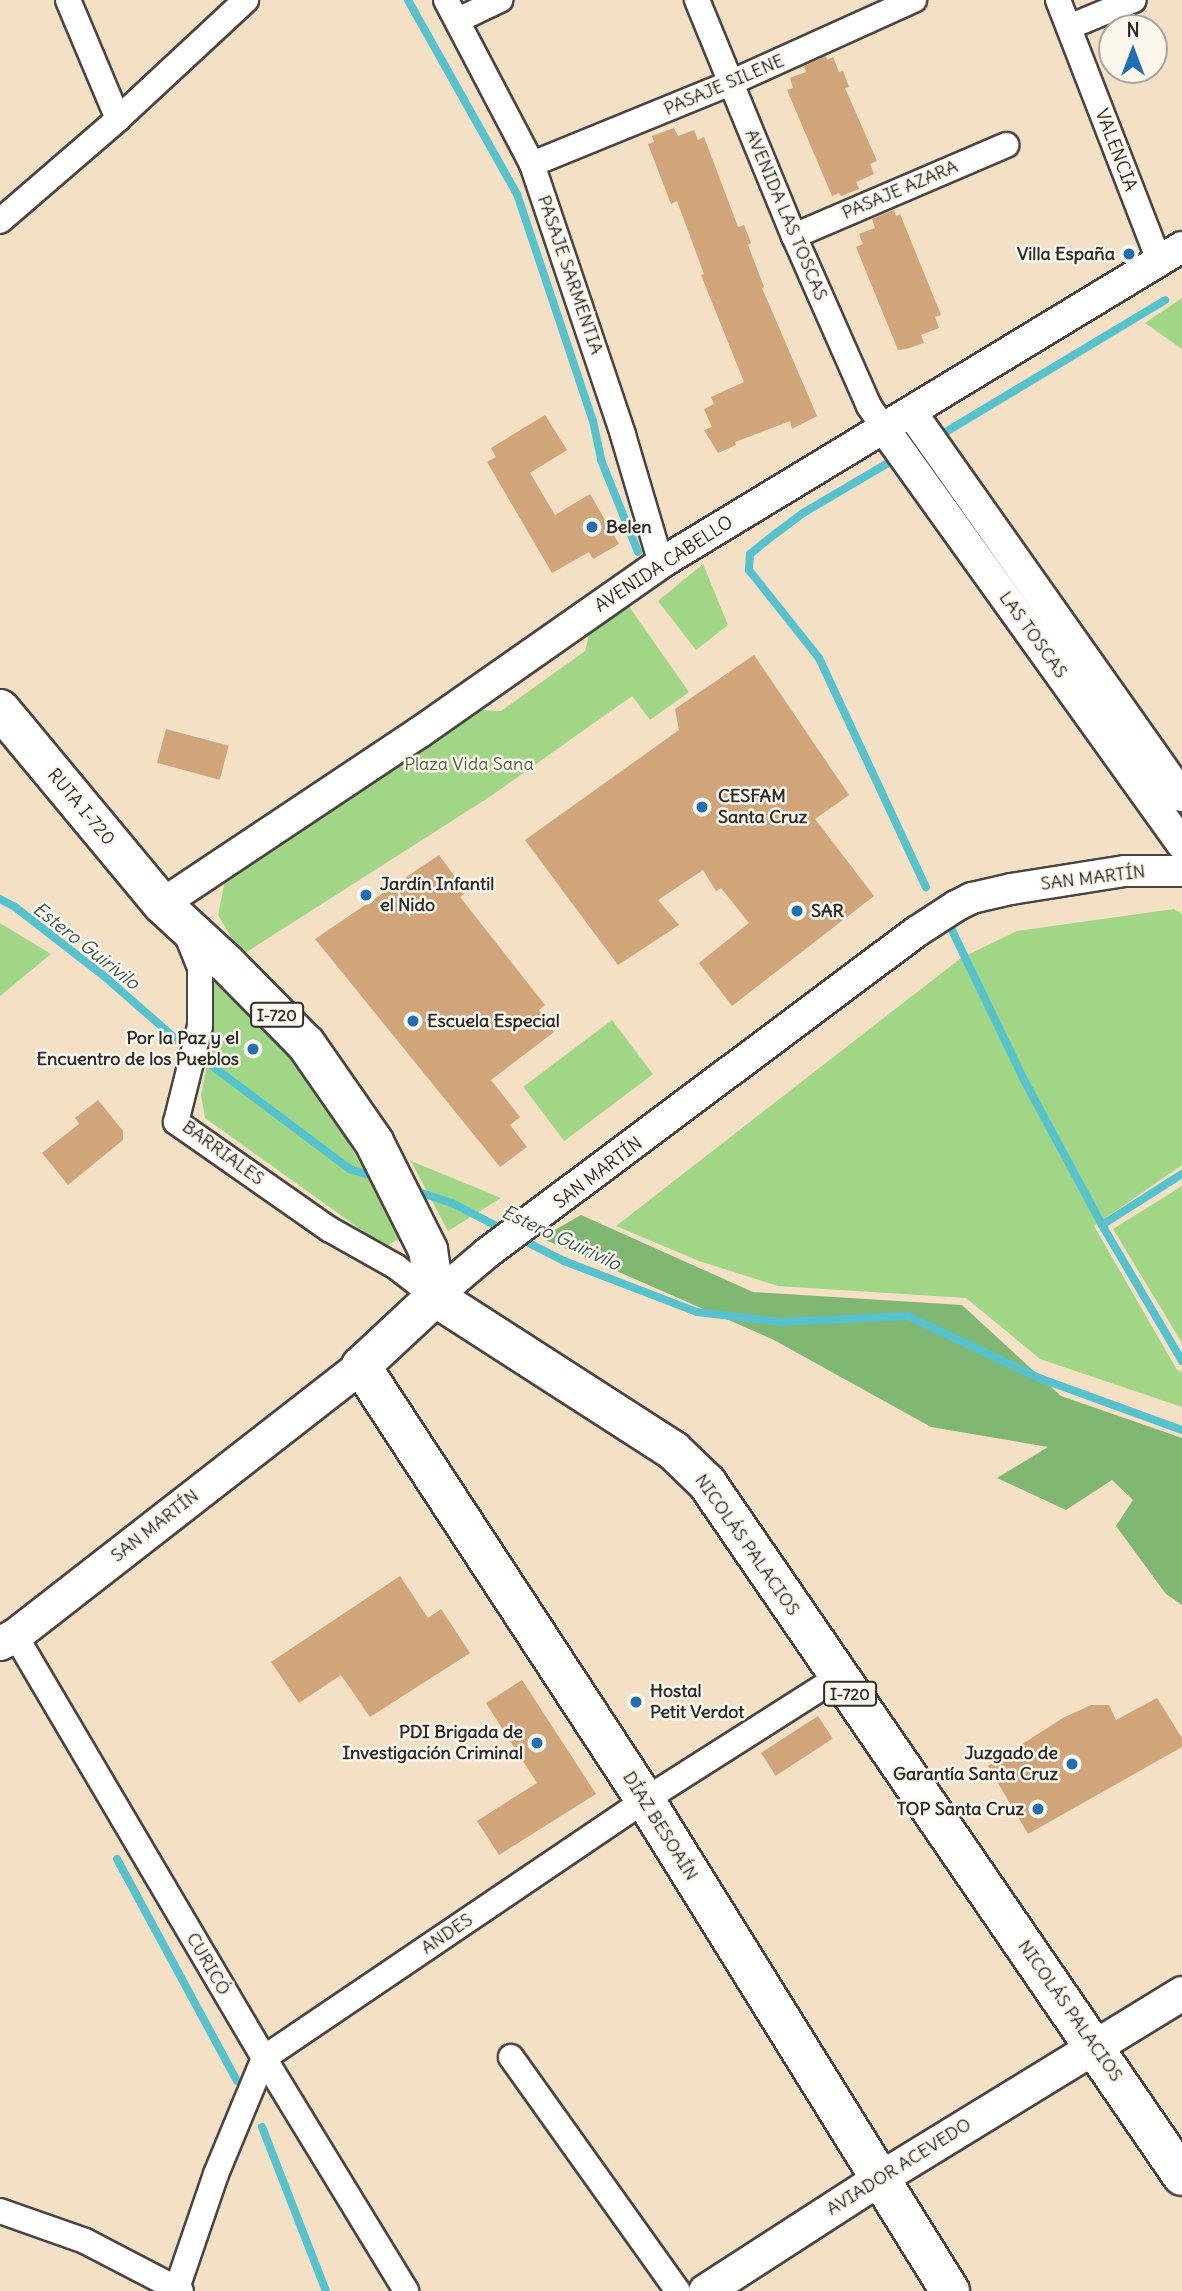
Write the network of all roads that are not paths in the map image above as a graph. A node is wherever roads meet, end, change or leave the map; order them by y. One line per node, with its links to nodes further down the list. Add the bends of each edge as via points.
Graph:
1 (68, 0): 11 (street)
2 (246, 0): 11 (street)
3 (500, 0): 8 (street)
4 (697, 0): 10 (street, AVENIDA LAS TOSCAS)
5 (914, 0): 10 (street, PASAJE SILENE)
6 (1058, 0): 9 (street, VALENCIA)
7 (1134, 0): 9 (street)
8 (452, 10): 13 (street, PASAJE SARMENTIA)
9 (1069, 27): 16 (street, VALENCIA)
10 (730, 83): 13 (street, PASAJE SILENE); 15 (street, AVENIDA LAS TOSCAS)
11 (118, 119): 14 (street)
12 (1006, 145): 15 (street, PASAJE AZARA)
13 (532, 164): 19 (street, PASAJE SARMENTIA)
14 (0, 221)
15 (794, 236): 18 (street, AVENIDA LAS TOSCAS, via 869,406)
16 (1170, 254): 17 (street, AVENIDA CABELLO)
17 (911, 412): 18 (street, AVENIDA CABELLO); 21 (street, LAS TOSCAS)
18 (883, 427): 19 (street, AVENIDA CABELLO); 22 (street, LAS TOSCAS)
19 (661, 563): 24 (street, AVENIDA CABELLO, via 420,732)
20 (0, 709): 24 (main road, RUTA I-720 / I-720)
21 (1182, 796)
22 (1182, 844)
23 (1182, 871): 25 (street, SAN MARTÍN, via 1125,872 972,898 916,932 487,1253)
24 (173, 915): 25 (main road, I-720, via 306,1044 374,1142 428,1250); 25 (street, BARRIALES, via 200,967 200,1026 176,1122)
25 (435, 1297): 26 (main road, SAN MARTÍN); 28 (main road, NICOLÁS PALACIOS / I-720, via 674,1451 707,1483)
26 (361, 1366): 27 (main road, SAN MARTÍN); 29 (main road, DÍAZ BESOAÍN)
27 (7, 1639): 33 (street, CURICÓ)
28 (838, 1677): 29 (street, ANDES); 31 (main road, NICOLÁS PALACIOS / I-720)
29 (645, 1800): 33 (street, ANDES); 35 (main road, DÍAZ BESOAÍN)
30 (1182, 1993): 31 (main road, AVIADOR ACEVEDO)
31 (1096, 2046): 34 (main road, NICOLÁS PALACIOS / I-720); 35 (main road, AVIADOR ACEVEDO)
32 (511, 2057): 39 (street)
33 (264, 2059): 37 (street, via 216,2174); 38 (street, CURICÓ)
34 (1182, 2176)
35 (880, 2178): 40 (main road, AVIADOR ACEVEDO); 41 (main road, DÍAZ BESOAÍN)
36 (0, 2211): 37 (street, via 85,2241)
37 (178, 2290)
38 (406, 2291)
39 (678, 2291)
40 (705, 2291)
41 (950, 2291)

